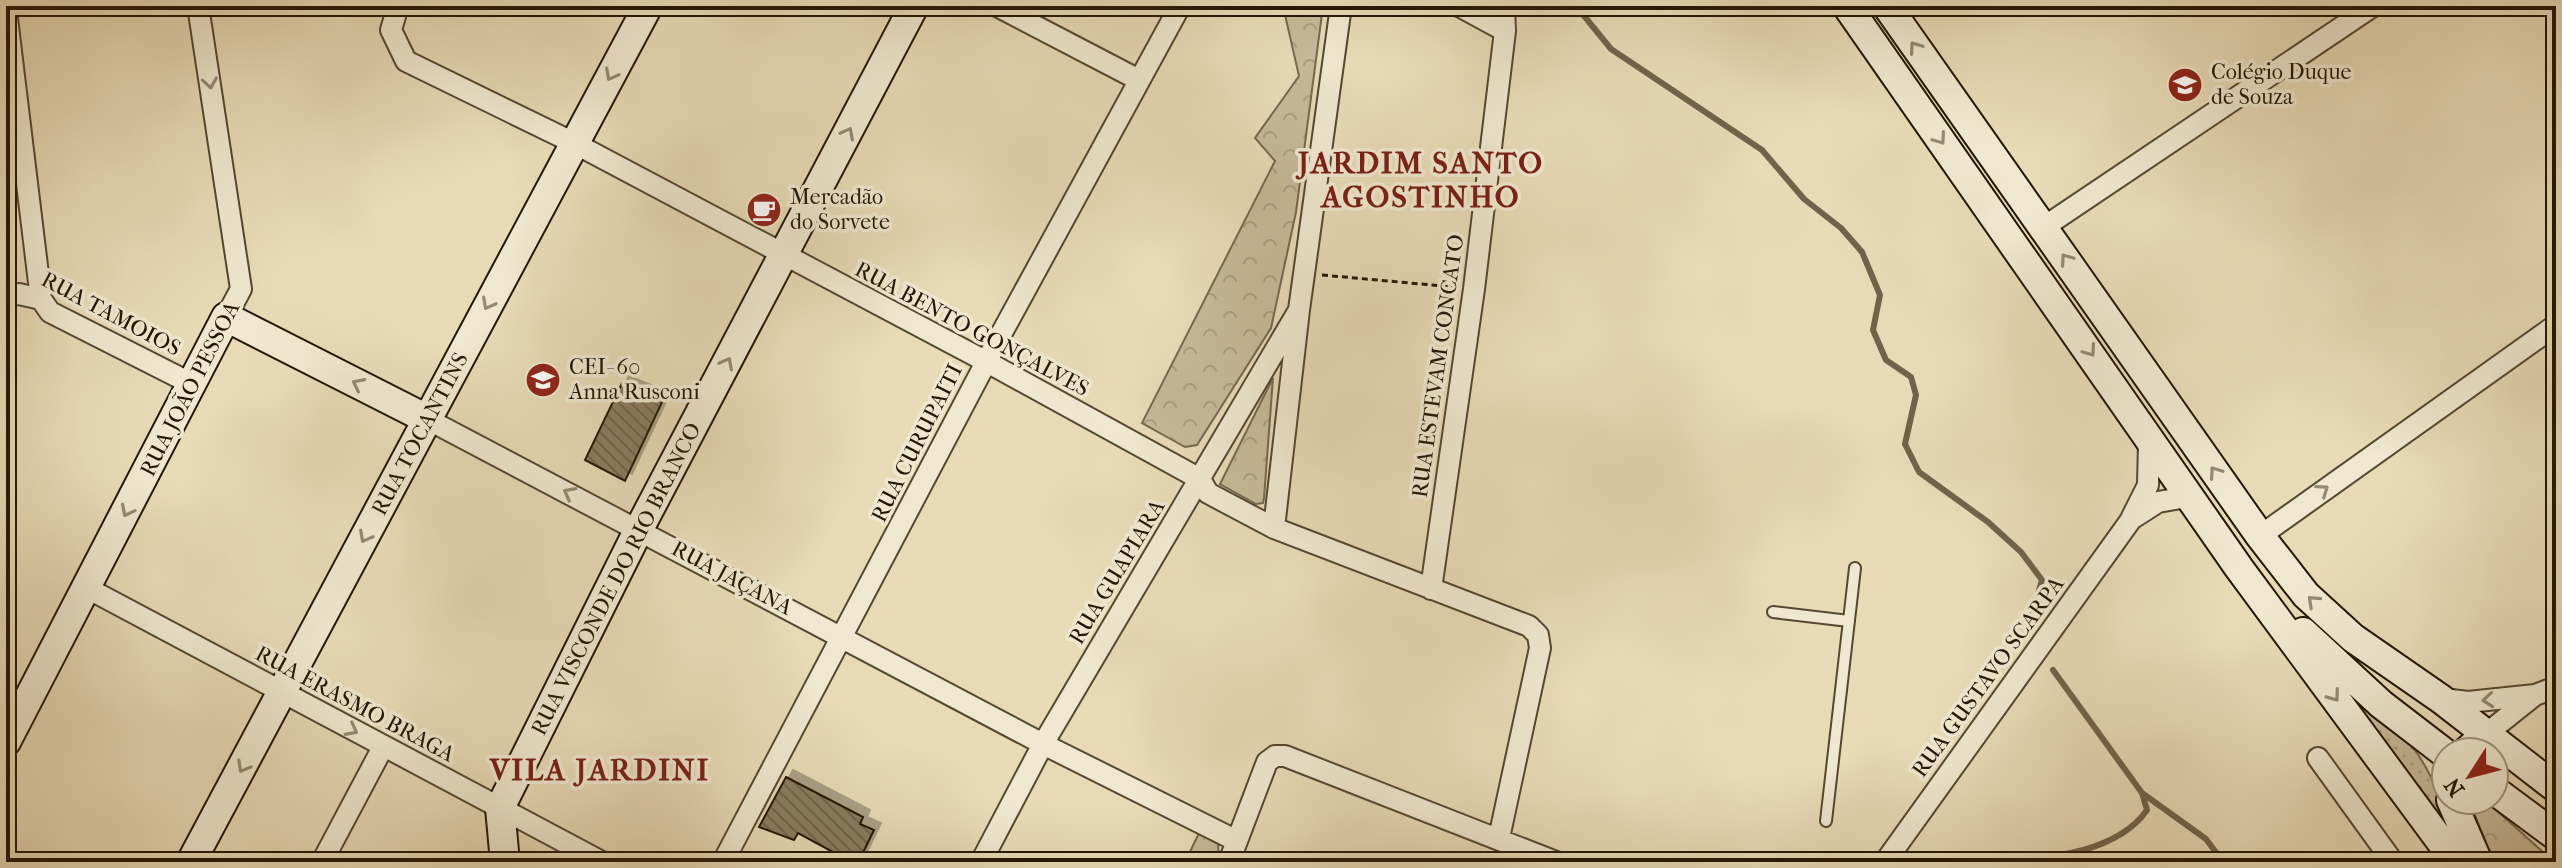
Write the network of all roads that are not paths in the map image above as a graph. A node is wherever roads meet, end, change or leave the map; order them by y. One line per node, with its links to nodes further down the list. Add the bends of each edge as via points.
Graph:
1 (198, 6): 22 (street, RUA JOÃO PESSOA, one-way to 22, via 241,289)
2 (398, 6): 16 (street, RUA BENTO GONÇALVES, via 392,19 393,41 406,61)
3 (648, 6): 16 (main road, RUA TOCANTINS, one-way to 16)
4 (914, 6): 18 (main road, RUA VISCONDE DO RIO BRANCO, one-way to 4)
5 (997, 6): 15 (street)
6 (1180, 6): 15 (street, RUA CURUPAITI)
7 (1341, 6): 21 (street)
8 (1459, 6): 14 (street)
9 (1504, 6): 14 (street, RUA ESTEVAM CONCATO)
10 (1847, 6): 27 (main road, one-way to 27)
11 (1887, 6): 17 (main road, one-way to 11)
12 (2373, 6): 17 (street)
13 (6, 10): 20 (street)
14 (1505, 31): 36 (street, RUA ESTEVAM CONCATO)
15 (1139, 80): 24 (street, RUA CURUPAITI)
16 (574, 143): 18 (street, RUA BENTO GONÇALVES); 26 (main road, RUA TOCANTINS, one-way to 26)
17 (2044, 227): 33 (main road, one-way to 17)
18 (783, 257): 24 (street, RUA BENTO GONÇALVES); 32 (main road, RUA VISCONDE DO RIO BRANCO, one-way to 18)
19 (6, 296): 20 (street, RUA TAMOIOS)
20 (41, 299): 25 (street, RUA TAMOIOS, via 50,312)
21 (1299, 310): 28 (street, RUA GUAPIARA); 31 (street)
22 (226, 317): 25 (main road, RUA JOÃO PESSOA); 26 (main road, RUA JAÇANA, one-way to 22)
23 (2556, 325): 33 (street, one-way to 23)
24 (987, 362): 28 (street, RUA BENTO GONÇALVES); 39 (street, RUA CURUPAITI)
25 (192, 384): 35 (main road, RUA JOÃO PESSOA, one-way to 35)
26 (427, 419): 32 (street, RUA JAÇANA, one-way to 26); 41 (main road, RUA TOCANTINS, one-way to 41)
27 (2146, 431): 29 (main road); 30 (street, RUA GUSTAVO SCARPA, via 2148,485)
28 (1200, 479): 31 (street, RUA BENTO GONÇALVES, via 1208,493); 48 (street, RUA GUAPIARA)
29 (2200, 507): 30 (street, RUA GUSTAVO SCARPA, via 2158,502); 47 (main road, via 2288,618); 70 (main road, one-way to 70, via 2239,568)
30 (2130, 521): 68 (street, RUA GUSTAVO SCARPA)
31 (1274, 528): 36 (street, RUA BENTO GONÇALVES)
32 (639, 529): 39 (street, RUA JAÇANA); 54 (main road, RUA VISCONDE DO RIO BRANCO)
33 (2260, 536): 43 (main road, one-way to 33, via 2353,638 2306,595)
34 (1855, 568): 38 (lane)
35 (87, 588): 41 (street, RUA ERASMO BRAGA); 46 (main road, RUA JOÃO PESSOA)
36 (1431, 589): 58 (street, RUA BENTO GONÇALVES, via 1529,626 1538,635 1540,648)
37 (1773, 612): 38 (lane)
38 (1849, 621): 56 (lane)
39 (844, 637): 48 (street, RUA JAÇANA); 64 (street, RUA CURUPAITI)
40 (2556, 687): 42 (street)
41 (283, 694): 49 (street, RUA ERASMO BRAGA, one-way to 49); 60 (main road, RUA TOCANTINS, one-way to 60)
42 (2535, 695): 43 (street, one-way to 43, via 2468,702); 45 (street)
43 (2441, 699): 44 (main road)
44 (2470, 736)
45 (2485, 736)
46 (6, 742)
47 (2430, 742)
48 (1043, 744): 59 (street, RUA JAÇANA); 65 (street, RUA GUAPIARA)
49 (383, 747): 54 (street, RUA ERASMO BRAGA); 61 (street)
50 (2318, 758): 69 (street)
51 (2510, 762): 52 (main road)
52 (2556, 788)
53 (2510, 802): 57 (main road)
54 (500, 808): 62 (main road); 63 (street, RUA ERASMO BRAGA)
55 (2458, 816): 71 (main road)
56 (1826, 821)
57 (2556, 836)
58 (1499, 838): 59 (street, via 1275,756 1267,762); 67 (street)
59 (1237, 841): 66 (street)
60 (191, 862)
61 (322, 862)
62 (505, 862)
63 (602, 862)
64 (723, 862)
65 (981, 862)
66 (1229, 862)
67 (1556, 862)
68 (1885, 862)
69 (2393, 862)
70 (2456, 862)
71 (2478, 862)

